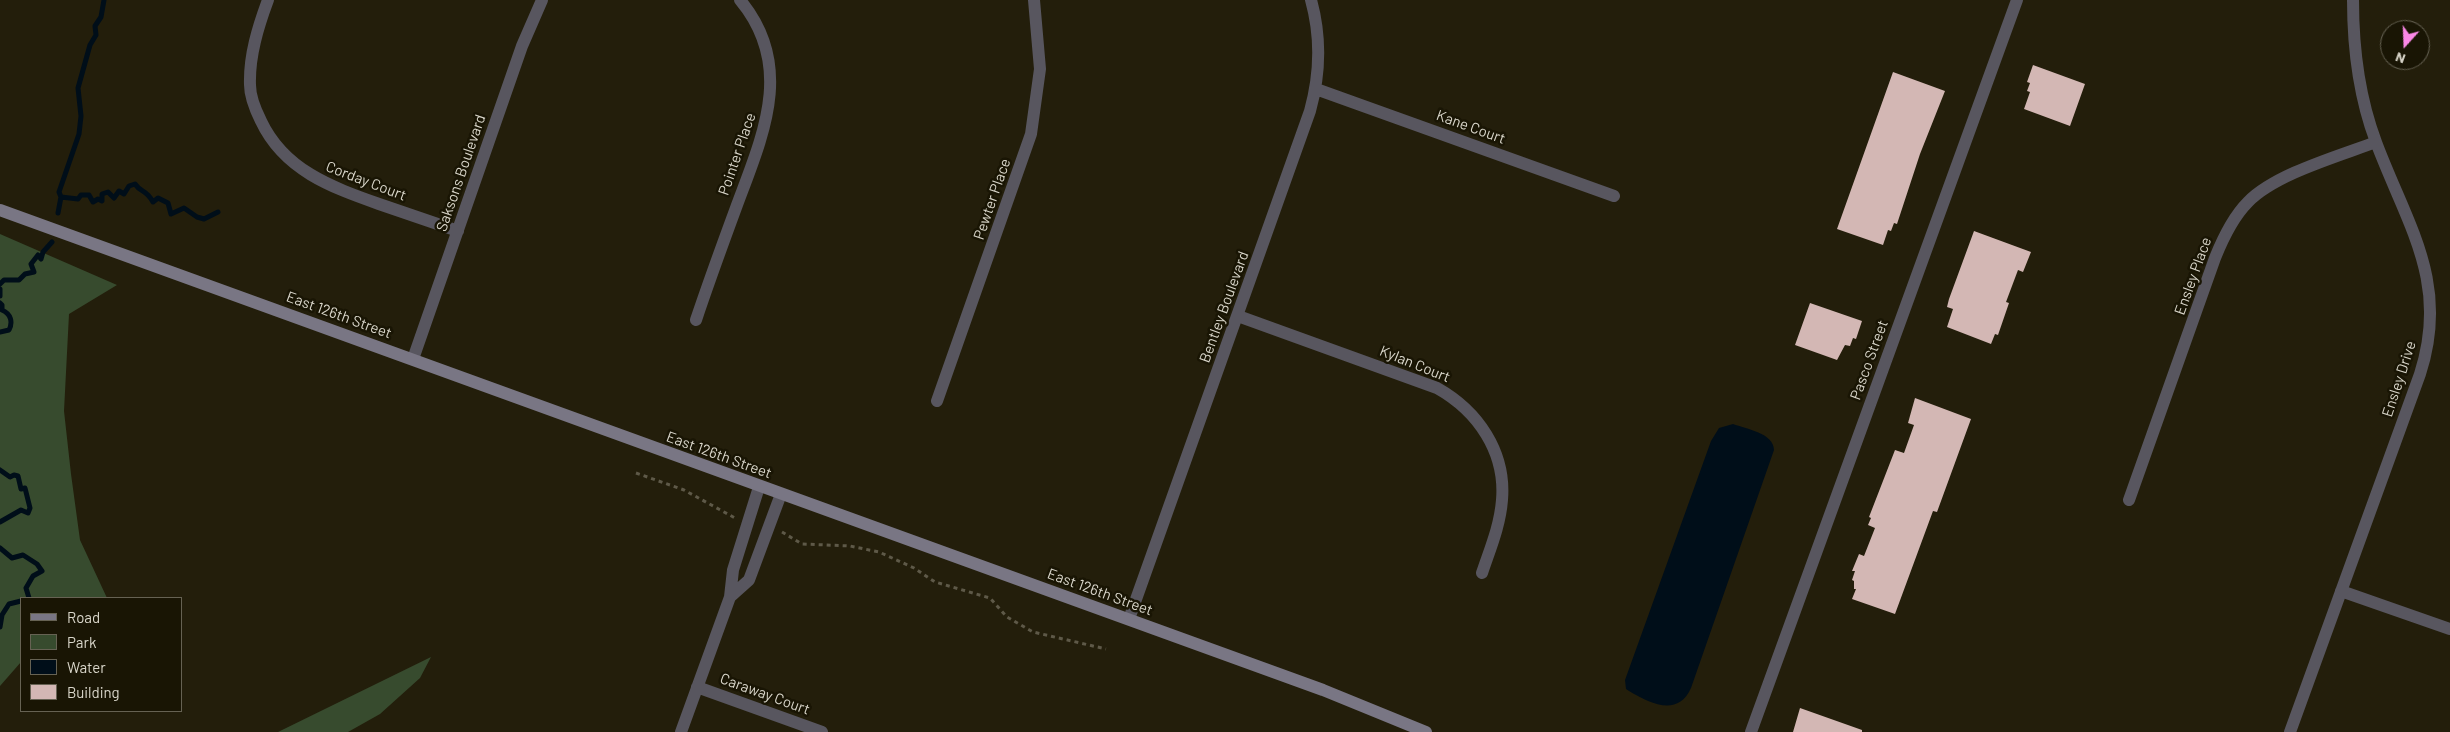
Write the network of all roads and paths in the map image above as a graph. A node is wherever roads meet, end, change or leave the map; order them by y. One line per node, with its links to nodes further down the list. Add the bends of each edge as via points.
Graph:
1 (268, 0): 12 (street, Corday Court, via 252,52 250,86 256,111 281,152 302,171 326,184)
2 (542, 0): 12 (street, Saksons Boulevard, via 522,46)
3 (740, 0): 14 (street, Pointer Place, via 763,36 768,52 770,103 758,148)
4 (1034, 0): 16 (street, Pewter Place, via 1040,69 1031,134)
5 (1311, 0): 8 (street, Bentley Boulevard, via 1317,31)
6 (2017, 0): 33 (street, Pasco Street)
7 (2353, 0): 9 (street, Ensley Drive, via 2355,55)
8 (1316, 89): 10 (street, Kane Court); 13 (street, Bentley Boulevard)
9 (2376, 142): 20 (street, Ensley Place, via 2274,183 2248,202 2233,221 2215,258); 24 (street, Ensley Drive, via 2425,269 2432,305 2431,332 2420,374)
10 (1614, 196)
11 (0, 210): 15 (main road, East 126th Street)
12 (458, 231): 15 (street, Saksons Boulevard)
13 (1238, 316): 23 (street, Kylan Court, via 1437,388 1470,413 1491,441 1503,490 1497,529); 26 (street, Bentley Boulevard)
14 (696, 320)
15 (412, 359): 18 (main road, East 126th Street)
16 (937, 401)
17 (636, 473): 21 (path, via 684,490)
18 (759, 487): 19 (main road, East 126th Street); 25 (street, via 733,570)
19 (781, 494): 25 (street, via 749,580); 26 (main road, East 126th Street)
20 (2129, 500)
21 (738, 518)
22 (783, 532): 28 (path, via 802,544 850,546 879,552 935,582 990,598 1007,617 1033,632)
23 (1482, 573)
24 (2341, 590): 27 (street); 34 (street, Ensley Drive)
25 (730, 597): 29 (street)
26 (1129, 620): 32 (main road, East 126th Street, via 1322,690)
27 (2450, 630)
28 (1106, 649)
29 (697, 688): 30 (street); 31 (street, Caraway Court)
30 (681, 732)
31 (822, 732)
32 (1426, 732)
33 (1751, 732)
34 (2290, 732)

